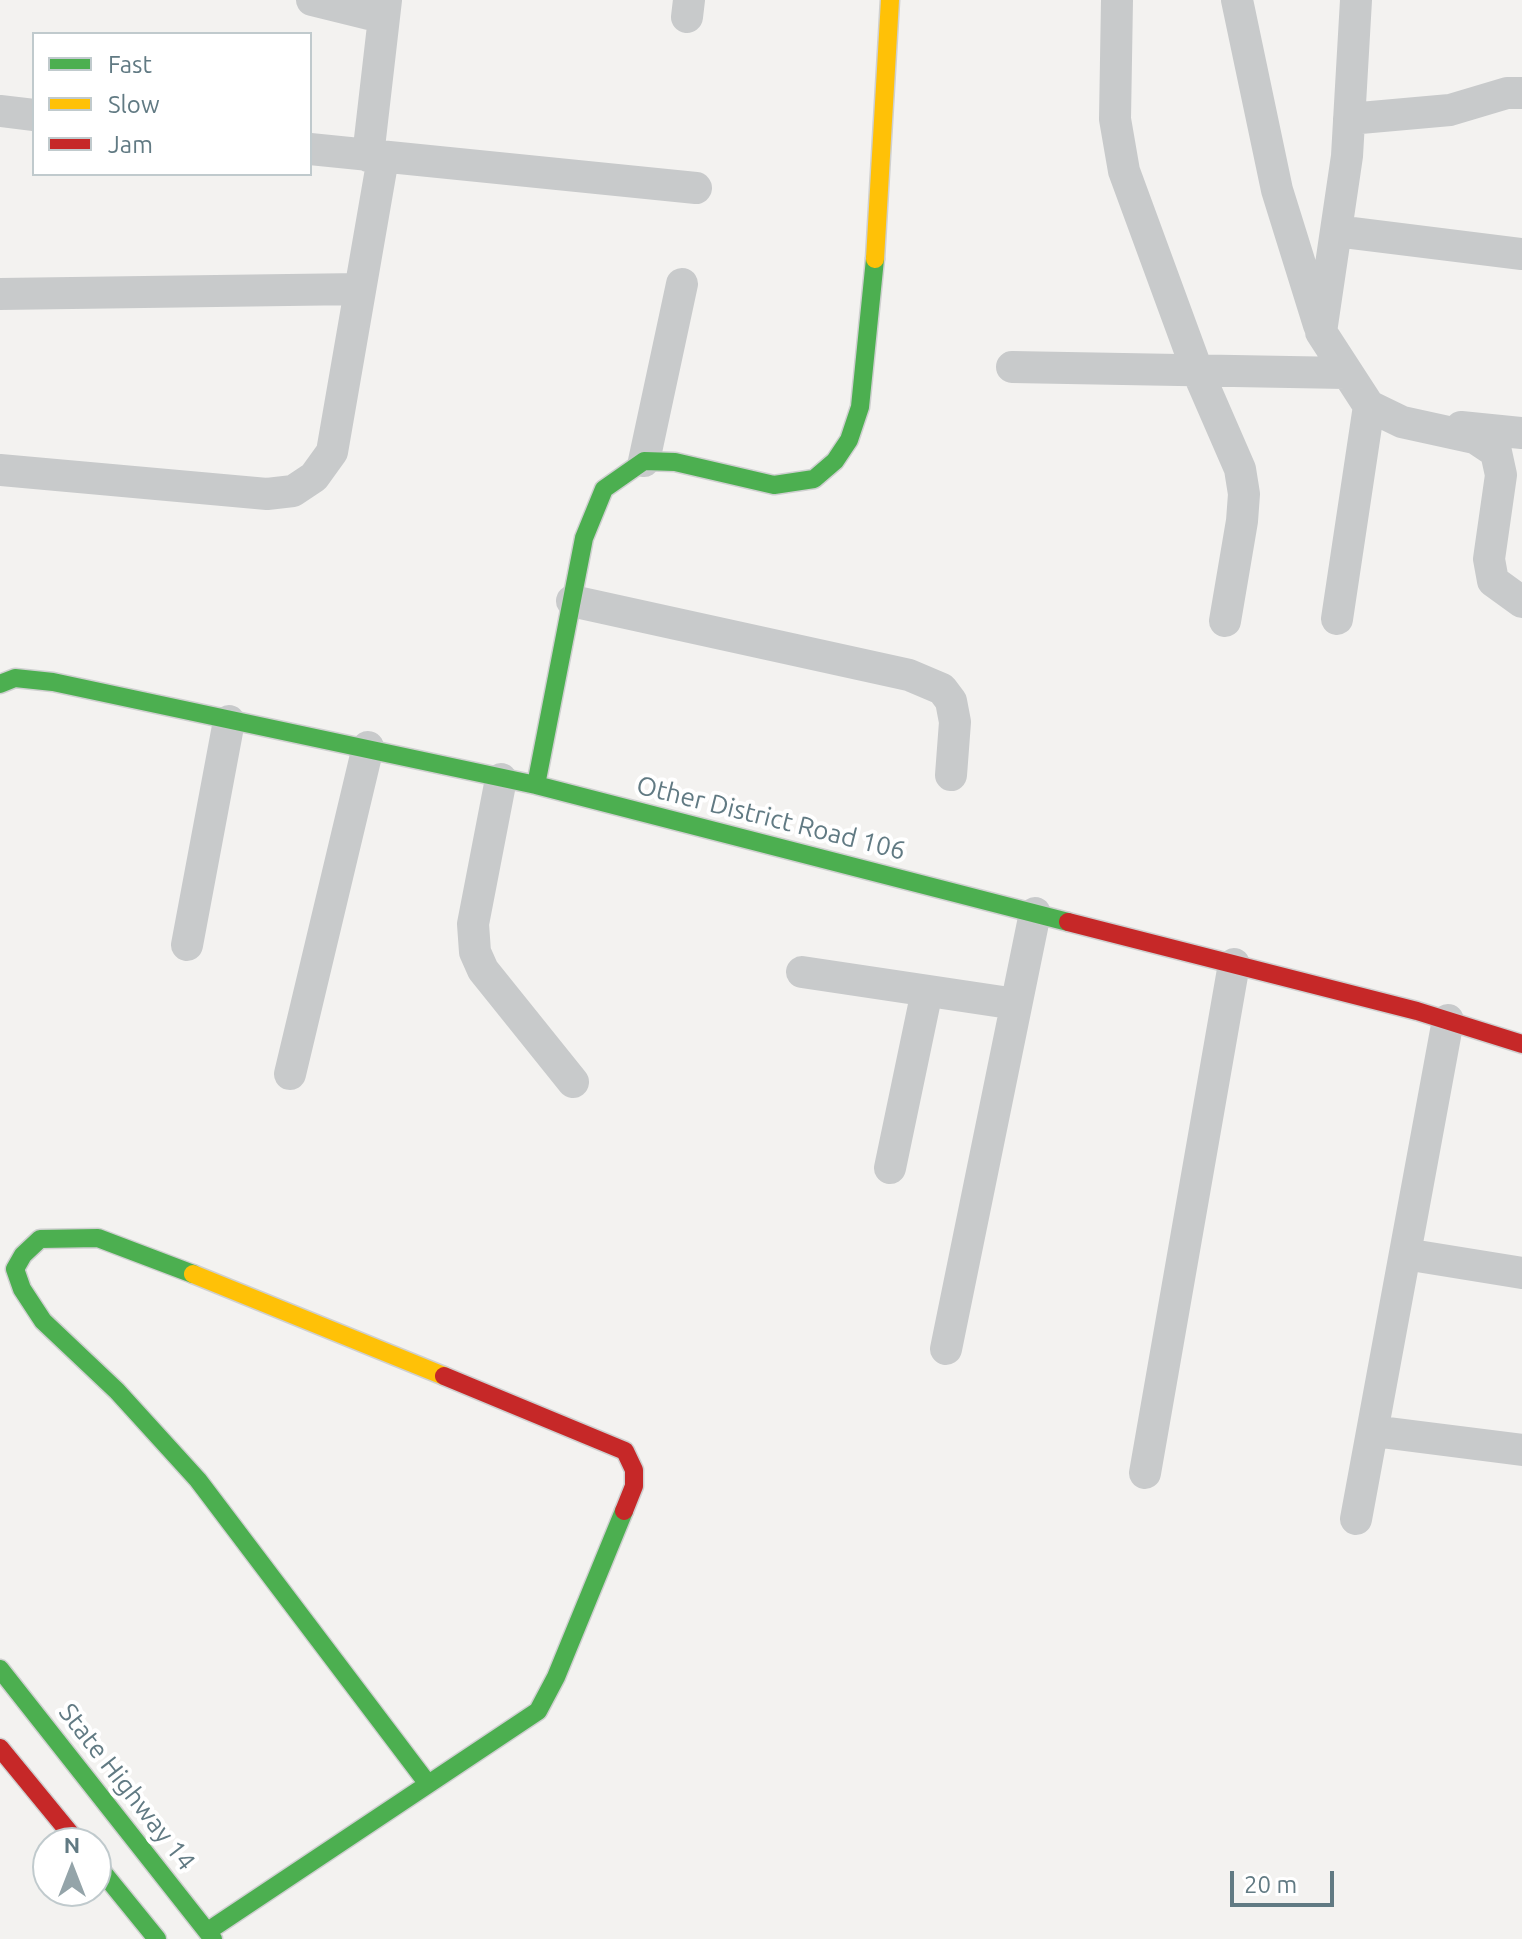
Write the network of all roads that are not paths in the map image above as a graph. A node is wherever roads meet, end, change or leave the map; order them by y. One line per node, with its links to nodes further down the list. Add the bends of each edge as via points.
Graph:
1 (312, 0): 6 (street)
2 (890, 0): 26 (street, via 879,219 860,407 849,440 814,479 774,485 675,462)
3 (1117, 0): 21 (street, via 1115,119 1124,171)
4 (1237, 0): 19 (street, via 1277,190)
5 (1356, 0): 10 (street)
6 (384, 9): 12 (street)
7 (1522, 93): 10 (street, via 1450,110)
8 (0, 111): 9 (street)
9 (32, 115)
10 (1349, 119): 14 (street)
11 (312, 149): 12 (street)
12 (376, 157): 13 (street); 17 (street)
13 (696, 188)
14 (1336, 231): 15 (street); 19 (street)
15 (1522, 254)
16 (682, 284): 26 (street)
17 (360, 289): 18 (street); 27 (street, via 332,452 314,477 293,491 267,494)
18 (0, 294)
19 (1321, 332): 22 (street)
20 (1012, 367): 21 (street)
21 (1197, 370): 22 (street); 31 (street, via 1232,444 1244,494)
22 (1345, 373): 23 (street)
23 (1369, 406): 24 (street); 30 (street)
24 (1402, 422): 25 (street); 29 (street, via 1475,438 1496,452 1501,475 1489,559 1493,581)
25 (1522, 433)
26 (644, 461): 28 (street, via 604,489 584,538)
27 (0, 470)
28 (572, 601): 35 (street, via 909,675 942,689 955,722); 37 (street)
29 (1522, 602)
30 (1337, 619)
31 (1225, 621)
32 (5, 678): 33 (street, Other District Road 106, via 53,682)
33 (229, 721): 34 (street, Other District Road 106); 39 (street)
34 (368, 747): 36 (street, Other District Road 106); 46 (street)
35 (951, 775)
36 (501, 779): 37 (street, Other District Road 106); 47 (street, via 473,924 475,952 483,970)
37 (536, 785): 38 (street, Other District Road 106)
38 (1035, 913): 40 (street, Other District Road 106); 43 (street)
39 (187, 945)
40 (1234, 964): 44 (street, Other District Road 106); 54 (street)
41 (802, 972): 42 (street)
42 (927, 991): 43 (street); 48 (street)
43 (1016, 1004): 51 (street)
44 (1448, 1020): 45 (street, Other District Road 106); 49 (street)
45 (1522, 1044)
46 (290, 1074)
47 (573, 1082)
48 (890, 1168)
49 (1405, 1254): 50 (street); 52 (street)
50 (1522, 1273)
51 (946, 1349)
52 (1373, 1431): 53 (street); 55 (street)
53 (1522, 1450)
54 (1145, 1473)
55 (1356, 1519)
56 (0, 1669): 61 (street, State Highway 14)
57 (0, 1748): 59 (street)
58 (428, 1784): 58 (street, via 538,1711 634,1486 625,1451 125,1246 98,1238 40,1239 15,1269 43,1321 117,1391 198,1480); 61 (street)
59 (65, 1827)
60 (112, 1884): 62 (street)
61 (210, 1935)
62 (157, 1939)

